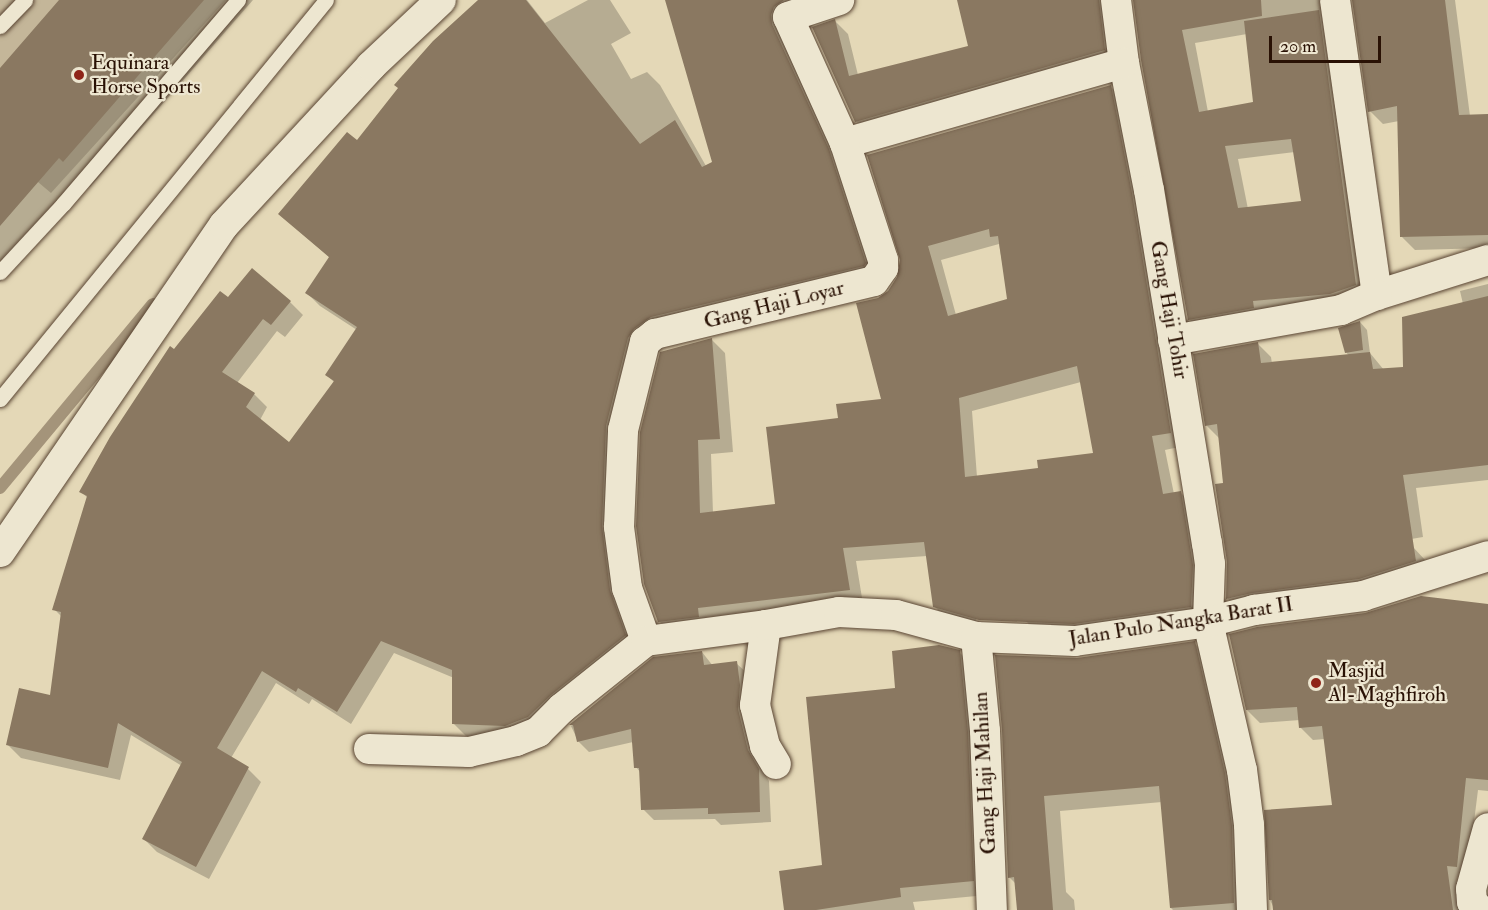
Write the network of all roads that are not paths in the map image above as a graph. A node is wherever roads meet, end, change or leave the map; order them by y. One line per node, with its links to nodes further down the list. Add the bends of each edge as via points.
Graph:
1 (25, 0): 9 (lane)
2 (238, 0): 13 (lane)
3 (326, 0): 16 (lane)
4 (441, 0): 17 (street, via 371,66 224,225)
5 (839, 0): 8 (street, Gang Haji Loyar)
6 (1116, 0): 10 (street, Gang Haji Tohir)
7 (1335, 0): 14 (street)
8 (784, 9): 11 (street, Gang Haji Loyar)
9 (0, 26)
10 (1124, 63): 11 (street); 15 (street, Gang Haji Tohir)
11 (845, 143): 22 (street, Gang Haji Loyar, via 883,260 880,275 874,281 655,334 645,342 623,430 619,527 627,588)
12 (1488, 260): 14 (street)
13 (0, 272)
14 (1377, 295): 15 (street, via 1341,310)
15 (1173, 340): 19 (street, Gang Haji Tohir, via 1210,564)
16 (0, 399)
17 (0, 552)
18 (1488, 556): 19 (street, Jalan Pulo Nangka Barat II, via 1363,596 1254,610)
19 (1208, 622): 21 (street, Jalan Pulo Nangka Barat II, via 1075,641); 27 (street, Gang Haji Tohir, via 1242,770 1249,825)
20 (766, 625): 21 (street, Jalan Pulo Nangka Barat II, via 839,612 896,615); 22 (street, Jalan Pulo Nangka Barat II); 24 (street, via 756,705 765,746)
21 (976, 637): 26 (street, Gang Haji Mahilan, via 985,731)
22 (646, 641): 23 (street, via 538,732 516,741 470,752)
23 (369, 749)
24 (776, 764)
25 (1488, 828): 28 (street, via 1471,889 1472,902)
26 (992, 910)
27 (1252, 910)
28 (1480, 910)

